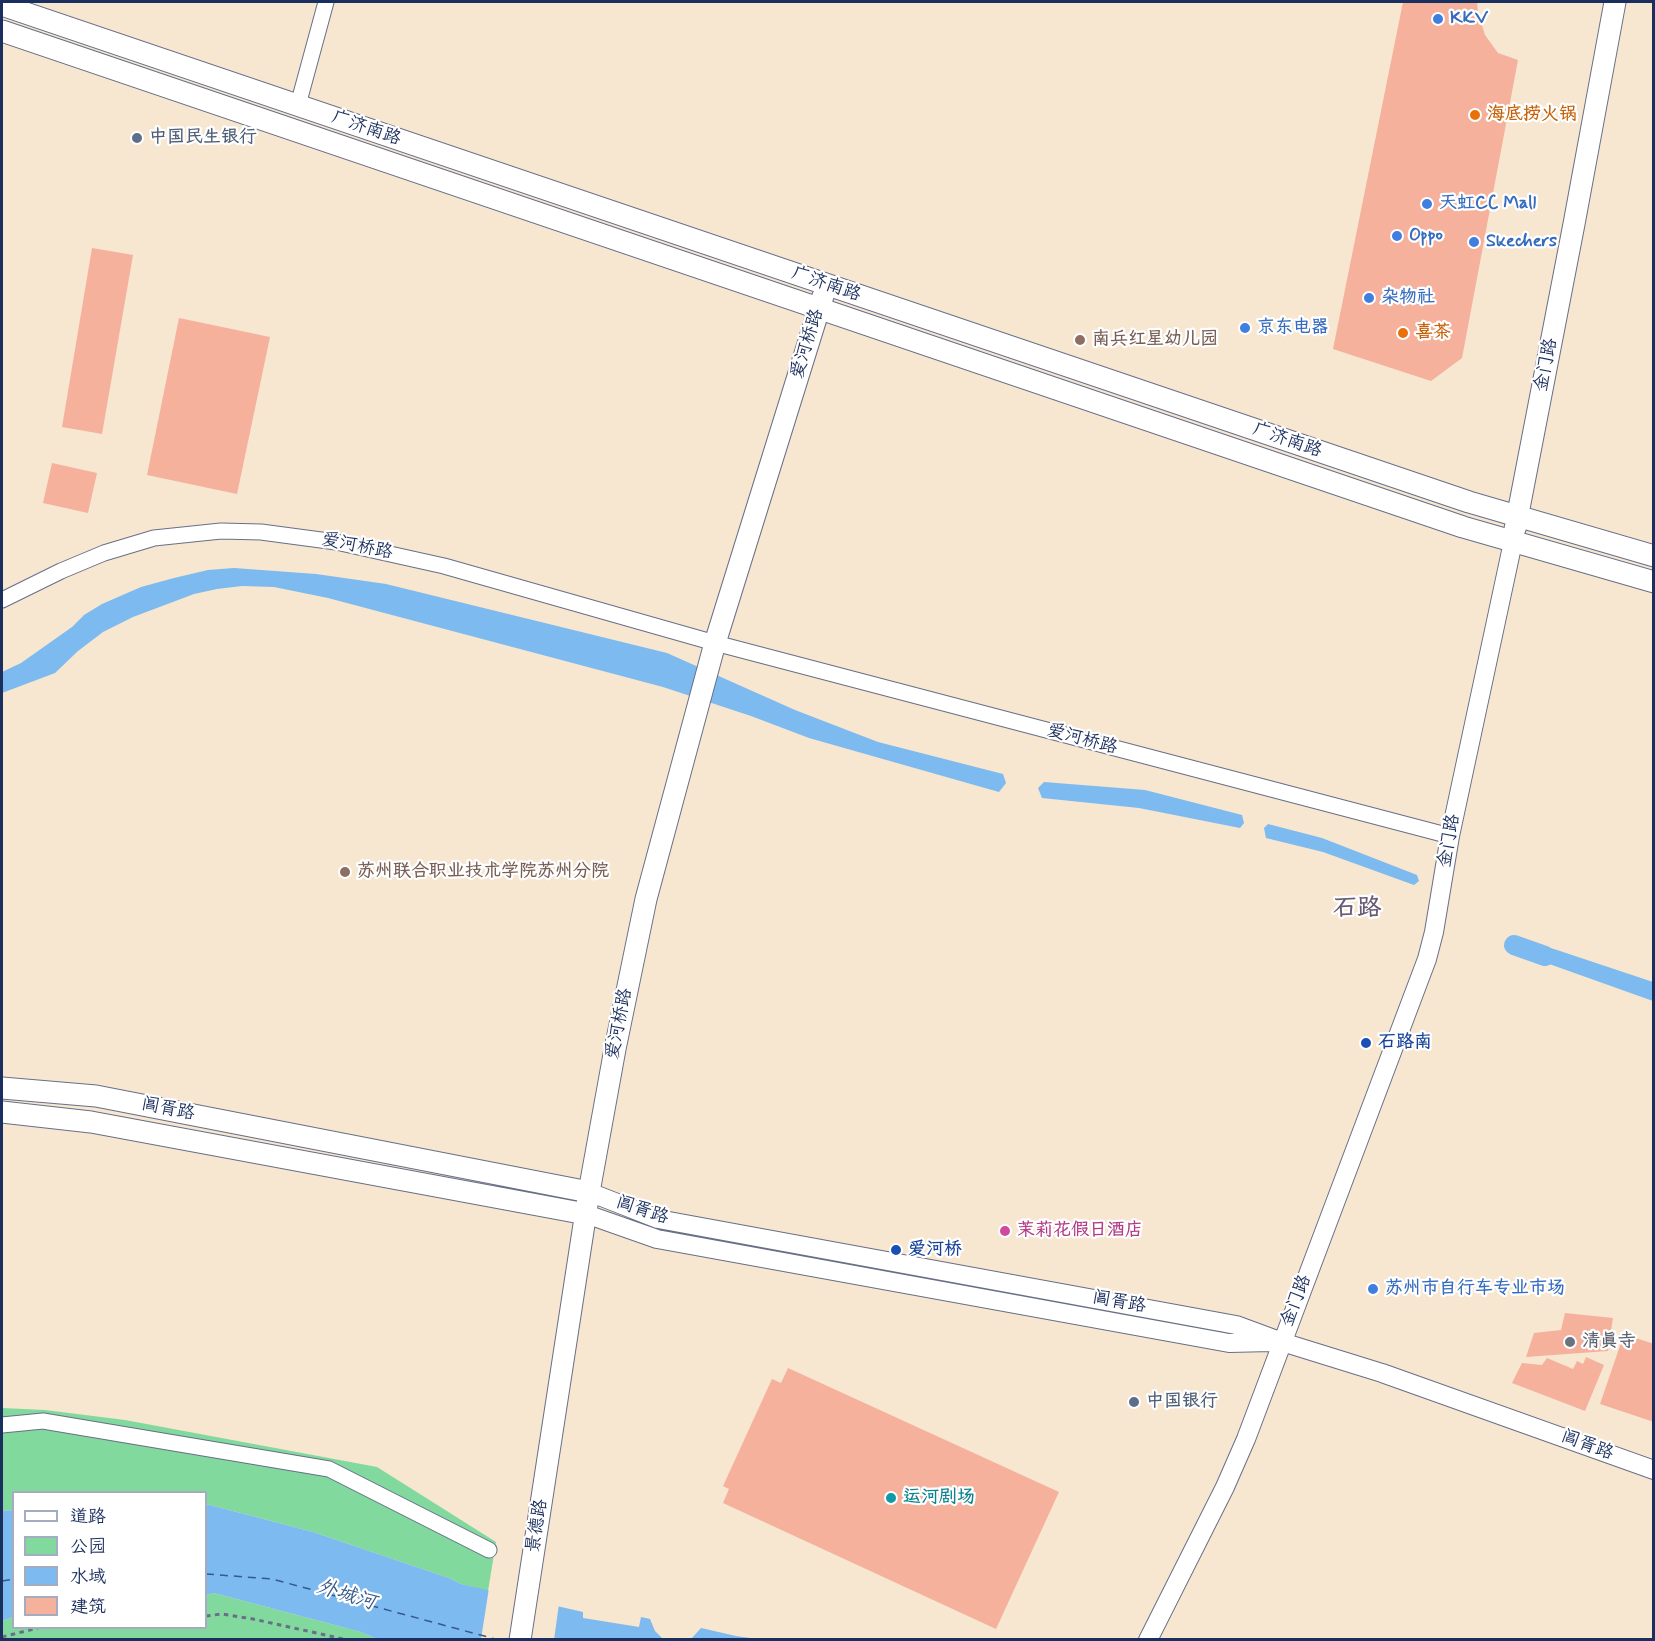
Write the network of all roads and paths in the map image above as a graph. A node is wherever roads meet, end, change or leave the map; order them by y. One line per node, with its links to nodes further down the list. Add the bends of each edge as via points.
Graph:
1 (327, 2): 5 (street)
2 (1615, 2): 8 (main road, 金门路)
3 (2, 5): 5 (main road, 广济南路)
4 (2, 31): 7 (main road, 广济南路)
5 (298, 105): 6 (main road, 广济南路)
6 (826, 286): 7 (main road, 爱河桥路); 8 (main road, 广济南路)
7 (819, 309): 9 (main road, 广济南路); 13 (main road, 爱河桥路)
8 (1518, 516): 9 (main road, 金门路); 10 (main road, 广济南路)
9 (1513, 542): 11 (main road, 广济南路); 14 (street, 金门路)
10 (1653, 556)
11 (1653, 582)
12 (2, 600): 13 (street, 爱河桥路, via 61,571 134,543 189,533 261,532 387,551)
13 (713, 649): 14 (street, 爱河桥路); 17 (main road, 爱河桥路, via 644,909)
14 (1450, 837): 19 (street, 金门路, via 1427,959)
15 (2, 1088): 17 (main road, 阊胥路, via 96,1096)
16 (2, 1112): 18 (main road, 阊胥路, via 91,1122)
17 (590, 1192): 18 (main road, 爱河桥路); 19 (street, 阊胥路, via 658,1219 1236,1324)
18 (586, 1214): 19 (street, 阊胥路, via 657,1239 714,1250 1229,1343); 20 (main road, 爱河桥路)
19 (1282, 1342): 22 (street, 阊胥路, via 1382,1373); 29 (street, 金门路, via 1234,1467)
20 (556, 1412): 28 (main road, 景德路)
21 (2, 1425): 23 (street, via 43,1421 329,1469)
22 (1653, 1470)
23 (489, 1550)
24 (207, 1616): 27 (path, via 253,1619)
25 (34, 1629): 26 (path)
26 (2, 1638)
27 (348, 1640)
28 (520, 1640)
29 (1148, 1640)

